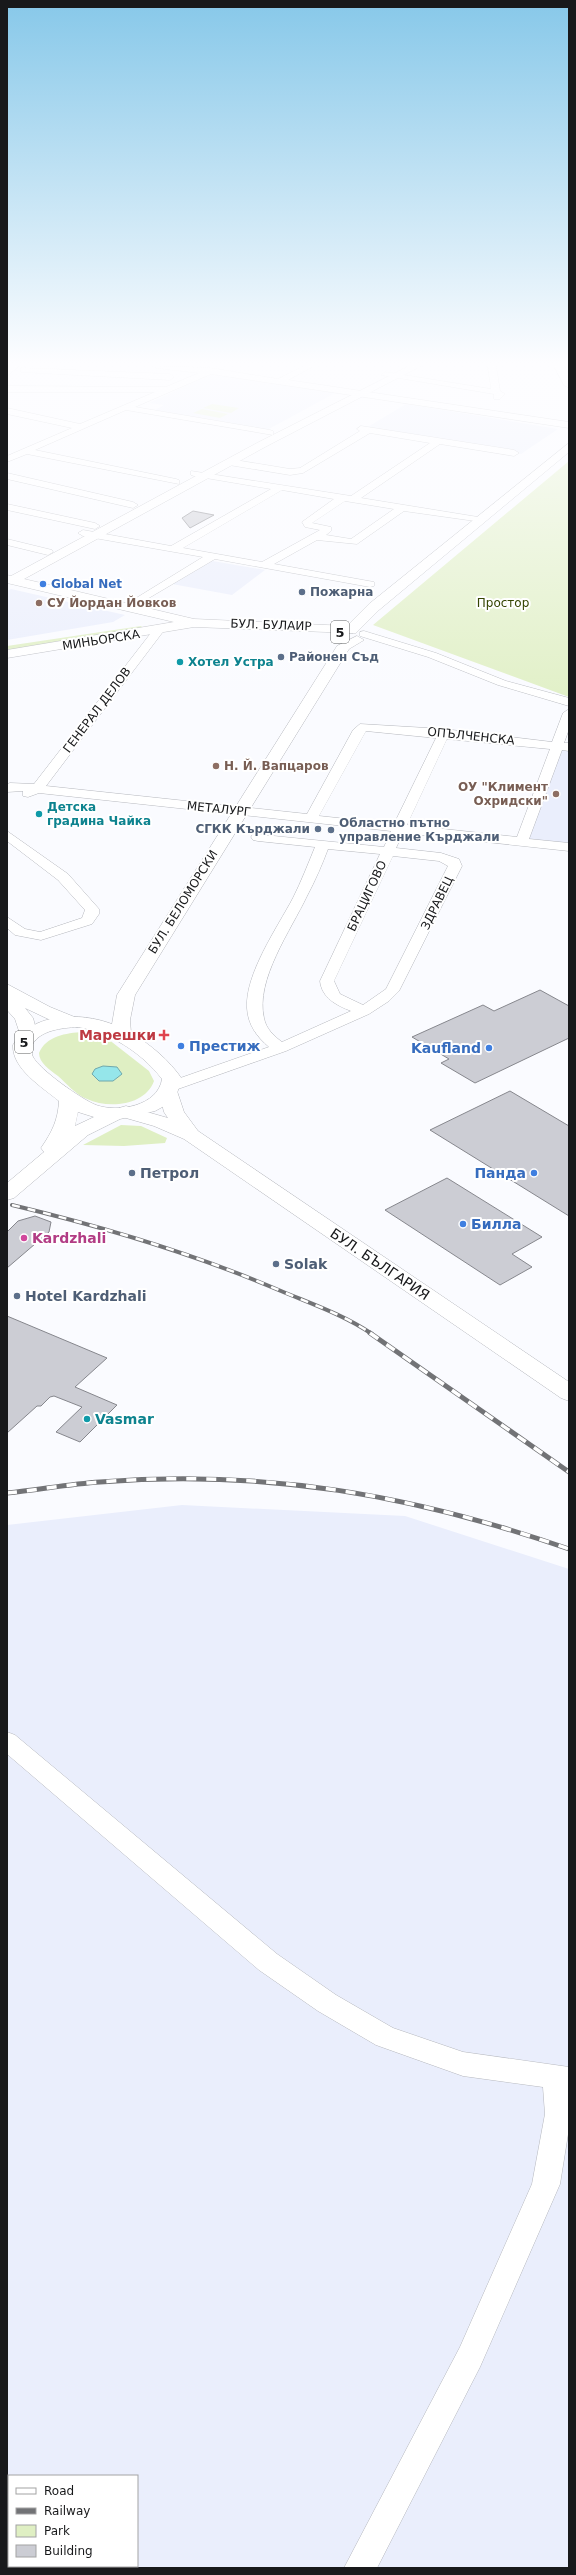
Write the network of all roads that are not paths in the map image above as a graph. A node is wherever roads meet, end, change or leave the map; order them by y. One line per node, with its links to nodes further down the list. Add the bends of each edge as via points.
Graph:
1 (51, 486): 9 (street)
2 (168, 486): 9 (main road)
3 (184, 486): 13 (main road)
4 (276, 486): 7 (street)
5 (367, 486): 8 (street)
6 (520, 486): 12 (main road, БУЛ. БЕЛОМОРСКИ / 5)
7 (281, 487): 8 (street); 16 (street)
8 (348, 498): 11 (street); 14 (street, via 306,522 327,529)
9 (133, 505): 13 (main road)
10 (7, 507): 13 (street)
11 (403, 507): 12 (street); 14 (street, via 353,542)
12 (478, 520): 26 (main road, БУЛ. БЕЛОМОРСКИ / 5, via 369,611)
13 (91, 531): 16 (street); 17 (main road); 20 (main road)
14 (316, 538): 19 (street)
15 (7, 542): 17 (street)
16 (173, 549): 18 (street)
17 (48, 552): 20 (main road)
18 (213, 556): 19 (street); 22 (street)
19 (264, 565): 21 (street)
20 (9, 577): 23 (main road, БУЛ. БУЛАИР)
21 (370, 584)
22 (137, 602)
23 (173, 618): 24 (main road, БУЛ. БУЛАИР); 27 (main road, МИНЬОРСКА)
24 (194, 623): 25 (main road, МИНЬОРСКА); 26 (main road, БУЛ. БУЛАИР, via 219,630)
25 (158, 631): 28 (main road, МИНЬОРСКА); 34 (street, ГЕНЕРАЛ ДЕЛОВ)
26 (350, 637): 29 (street, via 395,644 432,655 509,686); 36 (main road, БУЛ. БЕЛОМОРСКИ / 5)
27 (7, 644)
28 (7, 654)
29 (569, 702)
30 (569, 713): 32 (street)
31 (444, 733): 32 (street, ОПЪЛЧЕНСКА); 37 (street, ОПЪЛЧЕНСКА, via 374,727 358,730); 38 (street, БРАЦИГОВО)
32 (563, 746): 41 (street)
33 (9, 784): 34 (street, МЕТАЛУРГ)
34 (36, 789): 35 (street, МЕТАЛУРГ); 36 (street, МЕТАЛУРГ)
35 (7, 801)
36 (239, 811): 37 (street, МЕТАЛУРГ); 47 (main road, БУЛ. БЕЛОМОРСКИ / 5)
37 (311, 819): 38 (street, МЕТАЛУРГ)
38 (398, 828): 41 (street, МЕТАЛУРГ); 44 (street, БРАЦИГОВО)
39 (7, 835): 45 (street, via 63,877 92,909 92,914 87,920 41,936 20,932)
40 (258, 837): 42 (street, ЗДРАВЕЦ)
41 (522, 841): 43 (street, МЕТАЛУРГ)
42 (324, 844): 44 (street, ЗДРАВЕЦ); 53 (street, via 270,954 254,1005 255,1018 261,1030)
43 (569, 847)
44 (388, 851): 49 (street, БРАЦИГОВО, via 328,981 330,993 336,998); 49 (street, ЗДРАВЕЦ, via 447,858 455,866 392,991)
45 (7, 921)
46 (7, 989): 50 (main road, via 43,1010)
47 (126, 995): 50 (main road, БУЛ. БЕЛОМОРСКИ / 5, via 106,1010); 51 (main road, БУЛ. БЕЛОМОРСКИ / 5, via 121,1020)
48 (7, 999): 52 (main road, via 24,1018)
49 (369, 1008): 53 (street)
50 (76, 1022): 51 (main road, 5, via 104,1025); 52 (main road, 5, via 43,1028)
51 (122, 1035): 54 (main road, 5)
52 (29, 1036): 55 (main road, 5, via 22,1048 27,1061)
53 (281, 1048): 54 (street)
54 (170, 1084): 56 (main road, 5, via 153,1105); 57 (main road, БУЛ. БЪЛГАРИЯ, via 174,1112)
55 (70, 1101): 56 (main road, 5, via 89,1110); 58 (main road, 5, via 67,1124)
56 (122, 1113): 57 (main road, БУЛ. БЪЛГАРИЯ, via 161,1122); 58 (main road, 5, via 81,1131)
57 (191, 1135): 60 (main road, БУЛ. БЪЛГАРИЯ)
58 (35, 1168): 59 (main road, 5)
59 (7, 1194)
60 (569, 1393)
61 (7, 1741): 62 (street, via 268,1962 327,2003 384,2037 463,2064)
62 (562, 2078): 63 (street, via 546,2184 470,2357)
63 (360, 2568)

